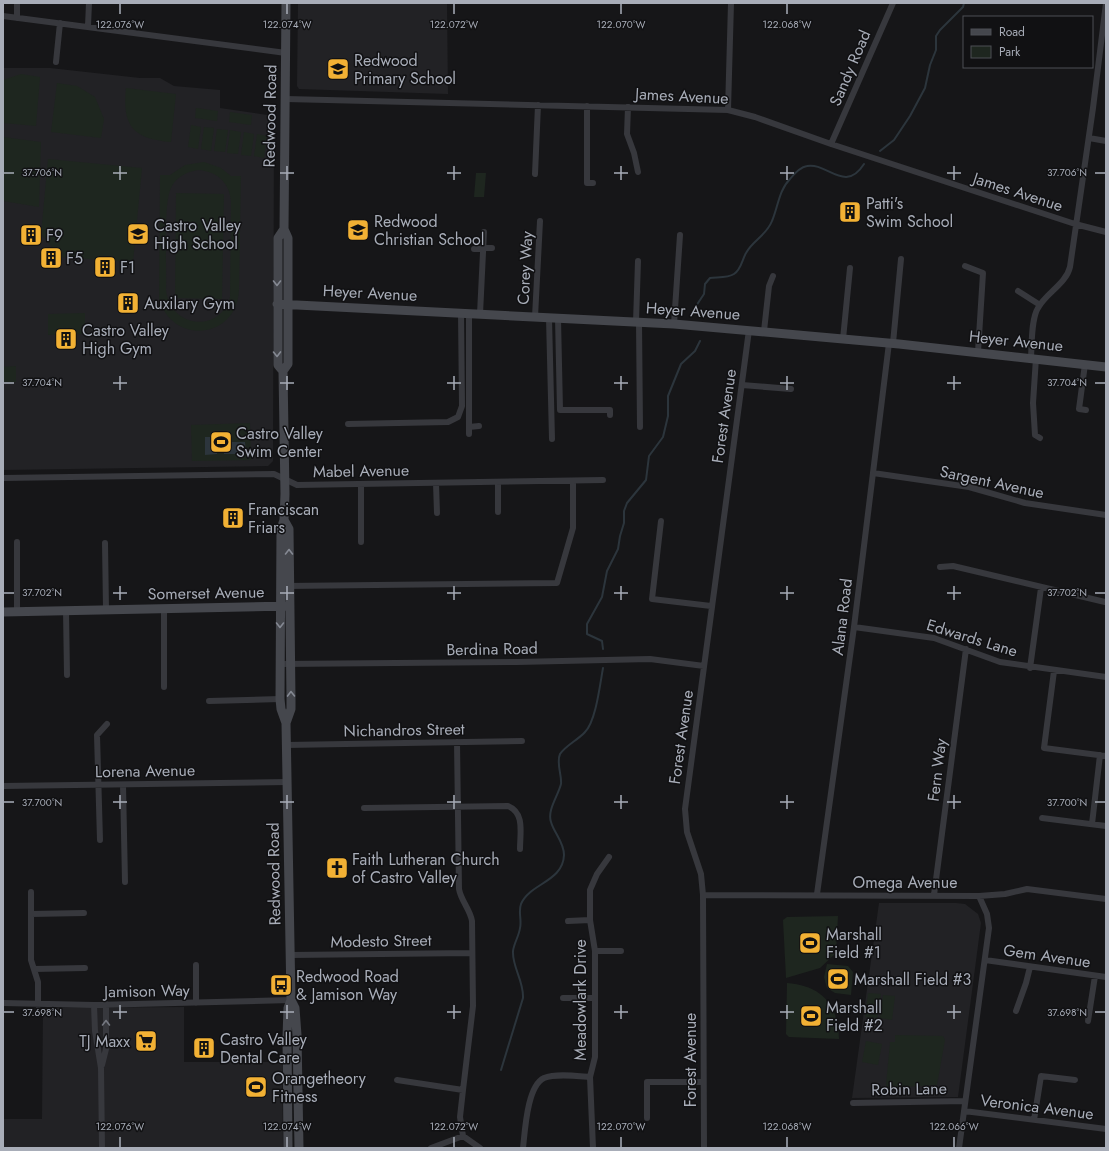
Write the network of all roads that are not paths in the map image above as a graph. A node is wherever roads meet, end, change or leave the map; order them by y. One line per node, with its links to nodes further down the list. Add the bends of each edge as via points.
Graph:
1 (17, 3): 8 (street)
2 (89, 3): 10 (street)
3 (286, 3): 11 (main road, Redwood Road)
4 (731, 3): 18 (street)
5 (893, 3): 21 (street, Sandy Road)
6 (1106, 3): 12 (street)
7 (3, 16): 8 (street)
8 (17, 18): 9 (street)
9 (60, 23): 10 (street); 13 (street)
10 (88, 26): 11 (street)
11 (286, 53): 14 (main road, Redwood Road)
12 (1103, 53): 19 (street)
13 (56, 62)
14 (286, 99): 15 (street, James Avenue); 27 (main road, Redwood Road)
15 (538, 105): 16 (street, James Avenue); 23 (street)
16 (587, 106): 17 (street, James Avenue); 24 (street, via 587,183)
17 (628, 107): 18 (street, James Avenue); 22 (street, via 627,134)
18 (728, 110): 21 (street, James Avenue)
19 (1088, 138): 20 (street); 26 (street)
20 (1106, 141)
21 (831, 144): 26 (street, James Avenue)
22 (638, 172)
23 (535, 174)
24 (592, 183)
25 (540, 222): 45 (street, Corey Way)
26 (1075, 224): 29 (street, James Avenue); 42 (street, via 1069,271)
27 (284, 229): 40 (main road, Redwood Road, one-way to 40, via 278,238); 41 (main road, Redwood Road, via 288,238)
28 (484, 232): 31 (street)
29 (1106, 232)
30 (680, 235): 48 (street)
31 (483, 248): 32 (street); 33 (street); 44 (street)
32 (492, 248)
33 (474, 249)
34 (901, 259): 52 (street, Alana Road)
35 (638, 261): 47 (street)
36 (965, 266): 53 (street, via 983,273)
37 (850, 268): 51 (street)
38 (773, 276): 50 (street, via 769,286)
39 (1018, 290): 42 (street)
40 (277, 304): 41 (main road, Heyer Avenue); 57 (main road, Redwood Road, one-way to 57, via 278,365)
41 (288, 304): 43 (main road, Heyer Avenue); 57 (main road, Redwood Road, via 288,364)
42 (1040, 305): 54 (street, via 1035,316)
43 (465, 313): 44 (main road, Heyer Avenue); 62 (street, via 462,406 458,417 448,422); 63 (street)
44 (480, 314): 45 (main road, Heyer Avenue)
45 (535, 317): 46 (main road, Heyer Avenue)
46 (553, 318): 47 (main road, Heyer Avenue); 61 (street, via 560,410 610,410); 68 (street)
47 (638, 322): 48 (main road, Heyer Avenue); 65 (street)
48 (674, 324): 49 (main road, Heyer Avenue)
49 (749, 330): 50 (main road, Heyer Avenue); 58 (street, Forest Avenue)
50 (764, 331): 51 (main road, Heyer Avenue)
51 (843, 339): 52 (main road, Heyer Avenue)
52 (891, 343): 53 (main road, Heyer Avenue); 69 (street, Alana Road)
53 (978, 352): 54 (main road, Heyer Avenue)
54 (1034, 358): 55 (main road, Heyer Avenue); 67 (street, via 1033,403 1036,435)
55 (1085, 364): 56 (main road, Heyer Avenue); 60 (street, via 1079,409)
56 (1106, 366)
57 (283, 371): 71 (main road, Redwood Road)
58 (742, 385): 59 (street); 89 (street, Forest Avenue)
59 (791, 390)
60 (1086, 410)
61 (610, 415)
62 (348, 424)
63 (469, 426): 64 (street); 66 (street)
64 (479, 426)
65 (640, 427)
66 (469, 434)
67 (1040, 438)
68 (552, 439)
69 (873, 473): 79 (street, Sargent Avenue, via 969,487 1025,503); 95 (street, Alana Road)
70 (3, 478): 71 (street, Mabel Avenue, via 274,474)
71 (285, 479): 76 (street, Mabel Avenue, via 297,485); 85 (main road, Redwood Road, via 284,520 289,529)
72 (603, 480): 74 (street, Mabel Avenue)
73 (498, 482): 74 (street, Mabel Avenue); 75 (street, Mabel Avenue); 77 (street)
74 (573, 482): 85 (street, via 573,528 557,583)
75 (436, 483): 76 (street, Mabel Avenue); 78 (street)
76 (362, 484): 82 (street)
77 (498, 512)
78 (436, 513)
79 (1106, 515)
80 (661, 521): 89 (street, via 652,599)
81 (17, 542): 94 (street)
82 (361, 542)
83 (105, 543): 90 (street)
84 (940, 567): 86 (street, via 953,566)
85 (285, 586): 88 (main road, Redwood Road)
86 (1041, 588): 87 (street); 99 (street)
87 (1105, 602)
88 (285, 606): 91 (main road, Somerset Avenue); 97 (main road, Redwood Road)
89 (712, 606): 98 (street, Forest Avenue)
90 (106, 609): 91 (main road, Somerset Avenue); 92 (main road, Somerset Avenue)
91 (164, 609): 103 (street)
92 (66, 610): 94 (main road, Somerset Avenue); 101 (street)
93 (3, 612): 94 (main road, Somerset Avenue)
94 (17, 612)
95 (854, 626): 96 (street, Edwards Lane, via 918,635); 126 (street, Alana Road)
96 (966, 649): 99 (street, Edwards Lane, via 1000,662); 127 (street, Fern Way)
97 (286, 664): 98 (street, Berdina Road, via 650,659); 104 (main road, Redwood Road); 106 (main road, Redwood Road, one-way to 97, via 291,709)
98 (704, 666): 128 (street, Forest Avenue, via 685,809 687,832 701,874)
99 (1030, 668): 100 (street, Edwards Lane)
100 (1054, 671): 102 (street, Edwards Lane); 111 (street, via 1044,748)
101 (67, 675)
102 (1106, 678)
103 (164, 687)
104 (280, 699): 105 (street); 106 (main road, Redwood Road)
105 (209, 701)
106 (286, 722): 110 (main road, Redwood Road)
107 (107, 724): 113 (street, via 97,735)
108 (522, 741): 109 (street, Nichandros Street)
109 (457, 742): 110 (street, Nichandros Street); 116 (street)
110 (286, 745): 112 (main road, Redwood Road)
111 (1103, 756): 119 (street)
112 (288, 782): 114 (street, Lorena Avenue); 138 (main road, Redwood Road)
113 (98, 785): 114 (street, Lorena Avenue); 115 (street, Lorena Avenue); 121 (street)
114 (123, 785): 124 (street)
115 (3, 786)
116 (457, 806): 117 (street); 122 (street, via 508,806 516,809 520,814); 137 (street, via 459,889 460,897 471,917)
117 (364, 808)
118 (1042, 818): 119 (street)
119 (1092, 824): 120 (street)
120 (1106, 826)
121 (100, 840)
122 (520, 849)
123 (609, 857): 133 (street, Meadowlark Drive, via 590,890)
124 (125, 882)
125 (31, 892): 132 (street)
126 (817, 894): 127 (street, Omega Avenue); 128 (street, Omega Avenue)
127 (934, 895): 129 (street, Omega Avenue)
128 (703, 896): 160 (street, Forest Avenue)
129 (979, 896): 130 (street, Omega Avenue, via 1027,889); 139 (street, via 989,924)
130 (1106, 899)
131 (84, 913): 132 (street)
132 (31, 914): 143 (street, via 31,960)
133 (590, 920): 134 (street); 135 (street, Meadowlark Drive)
134 (568, 921)
135 (595, 951): 136 (street); 147 (street, Meadowlark Drive)
136 (621, 951)
137 (472, 953): 138 (street, Modesto Street); 161 (street, via 473,1006)
138 (291, 955): 148 (main road, Redwood Road)
139 (985, 960): 141 (street, Gem Avenue); 162 (street)
140 (196, 965): 150 (street)
141 (1030, 967): 144 (street, Gem Avenue); 154 (street)
142 (85, 968): 143 (street)
143 (34, 969): 152 (street, via 38,982)
144 (1095, 976): 145 (street, Gem Avenue); 155 (street)
145 (1106, 977)
146 (563, 998): 147 (street)
147 (595, 998): 157 (street, Meadowlark Drive, via 595,1056)
148 (291, 1000): 150 (street, Jamison Way); 170 (main road, Redwood Road, via 288,1008 287,1037); 171 (main road, Redwood Road, via 295,1008 297,1035)
149 (3, 1003): 152 (street, Jamison Way)
150 (196, 1003): 151 (street, Jamison Way)
151 (106, 1004): 153 (street, Jamison Way); 156 (street, one-way to 151, via 106,1049)
152 (38, 1005): 153 (street, Jamison Way)
153 (94, 1005): 156 (street, via 94,1031)
154 (1016, 1011)
155 (1088, 1021)
156 (101, 1068): 169 (street)
157 (590, 1077): 174 (street, via 552,1076 537,1083 531,1098); 175 (street, Meadowlark Drive)
158 (397, 1080): 161 (street)
159 (1075, 1080): 166 (street, via 1041,1076)
160 (703, 1082): 165 (street, via 647,1082); 176 (street, Forest Avenue)
161 (462, 1090): 168 (street, via 460,1117)
162 (965, 1101): 163 (street, Robin Lane); 164 (street)
163 (853, 1103)
164 (964, 1111): 166 (street, Veronica Avenue); 177 (street)
165 (648, 1118)
166 (1034, 1120): 167 (street, Veronica Avenue)
167 (1106, 1130)
168 (463, 1136): 172 (street); 173 (street)
169 (102, 1148)
170 (288, 1148)
171 (299, 1148)
172 (431, 1148)
173 (480, 1148)
174 (523, 1148)
175 (593, 1148)
176 (704, 1148)
177 (959, 1148)

